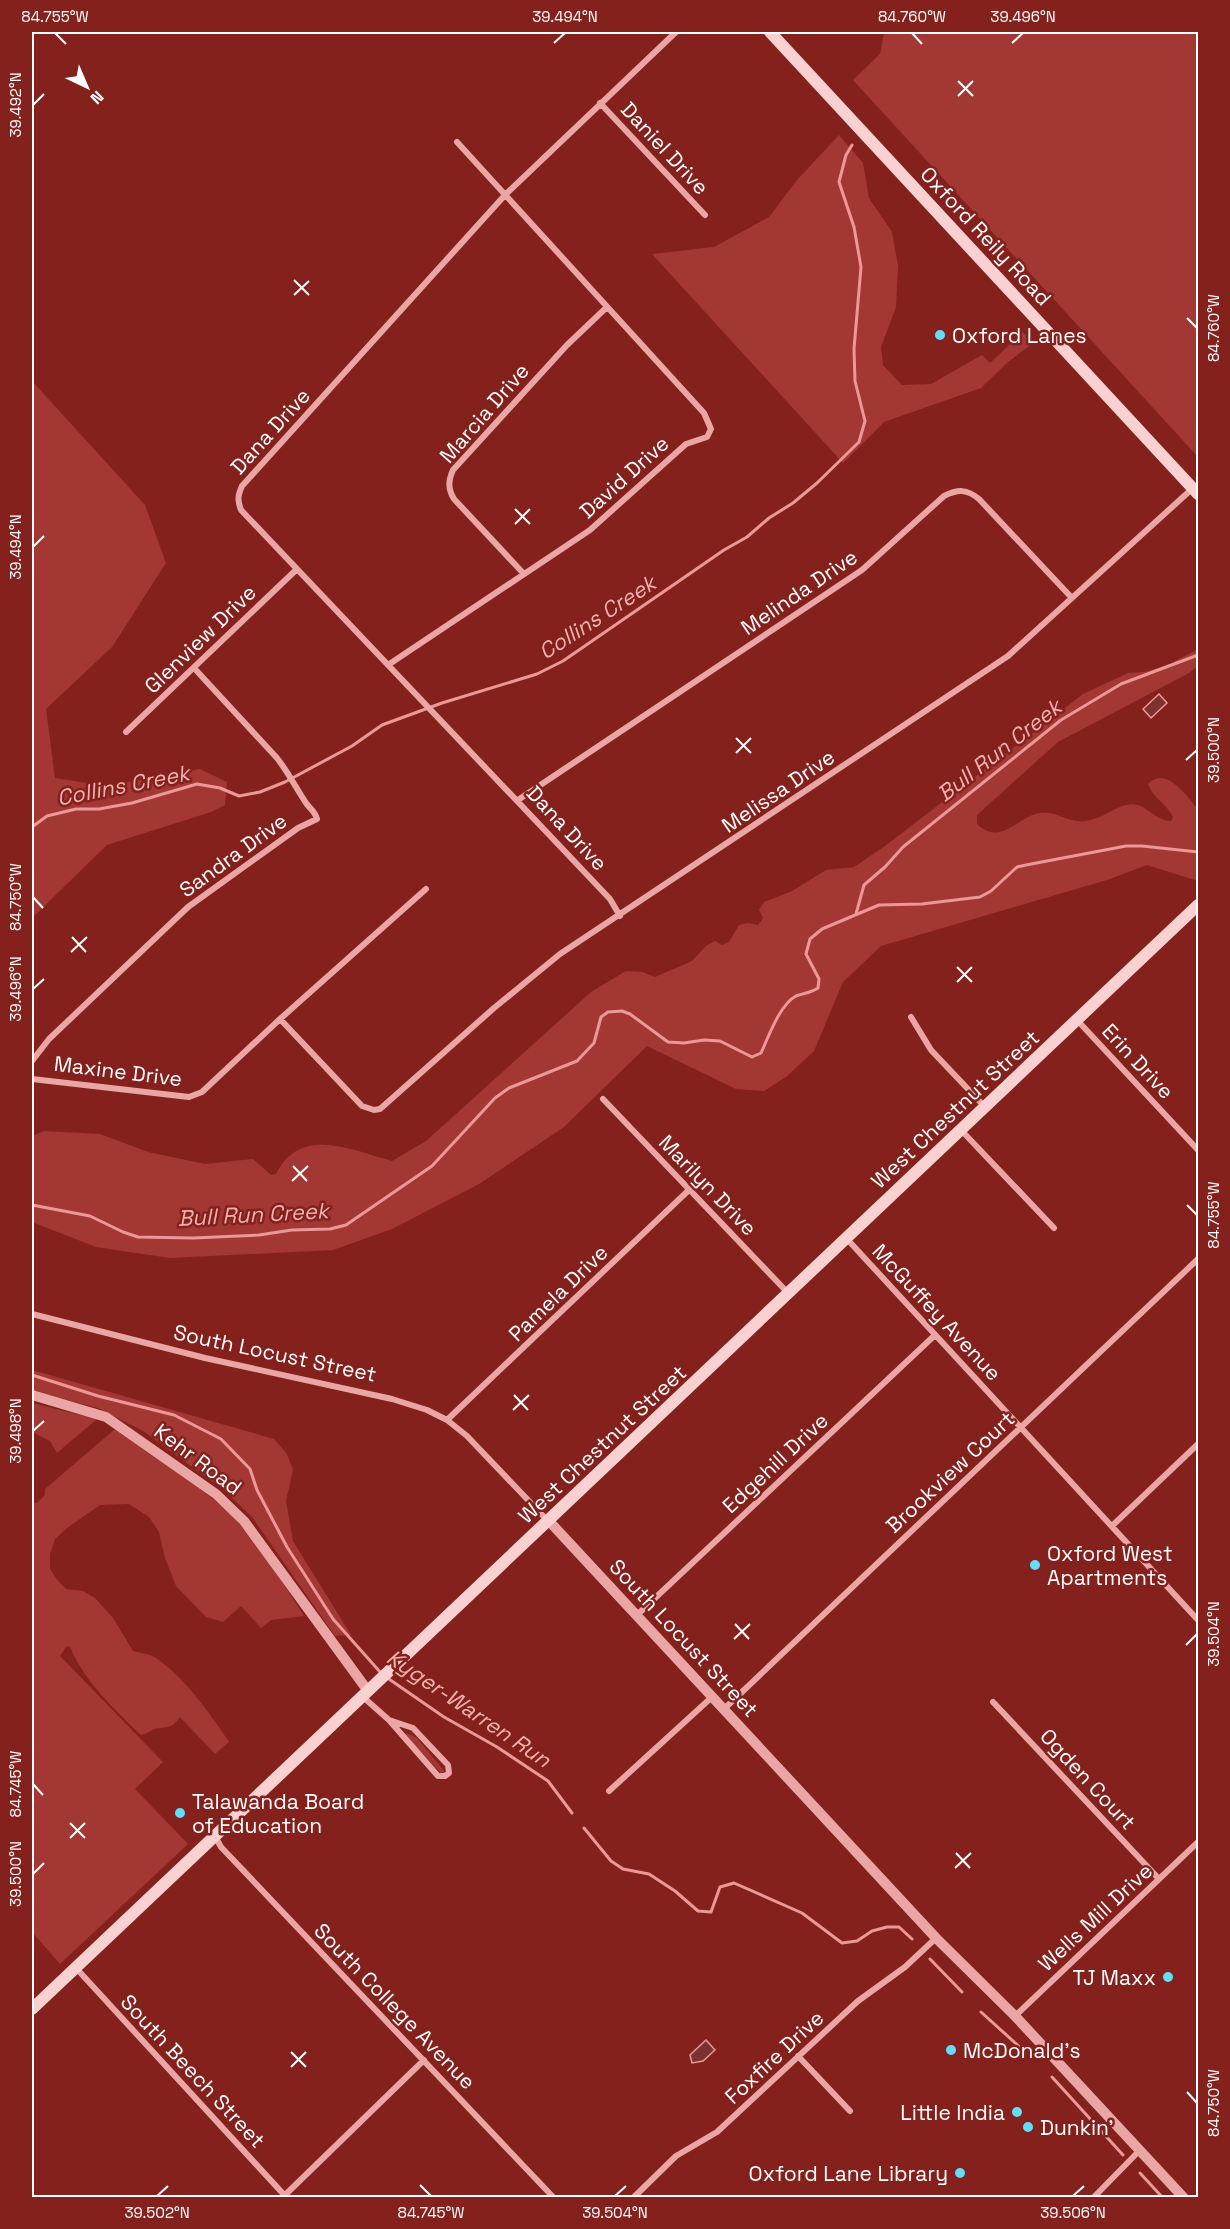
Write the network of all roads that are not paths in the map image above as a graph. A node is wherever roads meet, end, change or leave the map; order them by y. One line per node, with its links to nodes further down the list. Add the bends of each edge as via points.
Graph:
1 (676, 32): 3 (street, Dana Drive)
2 (770, 32): 8 (main road, Oxford Reily Road)
3 (600, 104): 5 (street, Dana Drive); 6 (street, Daniel Drive)
4 (457, 142): 5 (street, David Drive)
5 (505, 195): 7 (street, David Drive); 9 (street, Dana Drive, via 242,486 238,494 241,510)
6 (705, 215)
7 (607, 308): 10 (street, Marcia Drive, via 567,345 450,476 449,488 454,499); 10 (street, David Drive, via 704,413 710,434 686,444 590,530)
8 (1196, 491): 11 (street, Melissa Drive)
9 (297, 569): 12 (street, Dana Drive); 13 (street, Glenview Drive)
10 (524, 574): 12 (street, David Drive)
11 (1072, 598): 15 (street, Melinda Drive, via 979,499 972,493 954,491 862,570); 18 (street, Melissa Drive, via 1008,656)
12 (388, 665): 15 (street, Dana Drive)
13 (194, 668): 14 (street, Glenview Drive); 22 (street, Sandra Drive, via 289,773 317,819 298,828 188,907 49,1039)
14 (126, 732)
15 (518, 800): 18 (street, Dana Drive, via 610,898)
16 (426, 889): 20 (street, Maxine Drive)
17 (1198, 905): 21 (main road, West Chestnut Street)
18 (620, 916): 20 (street, Melissa Drive, via 551,961 374,1110 362,1106)
19 (911, 1017): 25 (street, via 930,1050)
20 (280, 1019): 23 (street, Maxine Drive, via 195,1095)
21 (1077, 1020): 25 (main road, West Chestnut Street); 27 (street, Erin Drive)
22 (32, 1061)
23 (32, 1079)
24 (603, 1100): 28 (street, Marilyn Drive)
25 (986, 1107): 26 (main road, West Chestnut Street)
26 (962, 1130): 29 (street); 30 (main road, West Chestnut Street)
27 (1198, 1150)
28 (690, 1189): 32 (street, Marilyn Drive); 36 (street, Pamela Drive)
29 (1054, 1228)
30 (847, 1239): 32 (main road, West Chestnut Street); 34 (street, McGuffey Avenue)
31 (1198, 1259): 37 (street, Brookview Court)
32 (789, 1294): 39 (main road, West Chestnut Street)
33 (32, 1314): 36 (street, South Locust Street, via 392,1399)
34 (935, 1335): 37 (street, McGuffey Avenue); 41 (street, Edgehill Drive)
35 (32, 1395): 43 (street, Kehr Road, via 99,1414 216,1494 244,1521)
36 (447, 1420): 39 (street, South Locust Street)
37 (1021, 1427): 40 (street, McGuffey Avenue); 46 (street, Brookview Court)
38 (1198, 1444): 40 (street)
39 (549, 1521): 41 (street, South Locust Street); 43 (main road, West Chestnut Street)
40 (1112, 1526): 42 (street, McGuffey Avenue)
41 (637, 1615): 44 (street, South Locust Street)
42 (1198, 1620)
43 (365, 1694): 47 (street); 49 (main road, West Chestnut Street)
44 (712, 1697): 46 (street, South Locust Street); 48 (street)
45 (993, 1702): 51 (street, Ogden Court)
46 (724, 1709): 52 (street, South Locust Street)
47 (389, 1720): 47 (street, via 438,1776 448,1773 448,1765 413,1728)
48 (609, 1791)
49 (215, 1836): 53 (main road, West Chestnut Street); 57 (street, South College Avenue, via 221,1847)
50 (1198, 1842): 51 (street, Wells Mill Drive)
51 (1159, 1879): 55 (street, Wells Mill Drive)
52 (936, 1938): 55 (street, South Locust Street); 56 (street, Foxfire Drive)
53 (75, 1968): 54 (main road, West Chestnut Street); 60 (street, South Beech Street)
54 (32, 2009)
55 (1015, 2016): 59 (street, South Locust Street)
56 (798, 2056): 58 (street); 62 (street, Foxfire Drive, via 717,2132 676,2156)
57 (424, 2060): 60 (street); 61 (street, South College Avenue)
58 (850, 2111)
59 (1140, 2150): 63 (street); 64 (street, South Locust Street)
60 (285, 2197)
61 (554, 2198)
62 (633, 2198)
63 (1093, 2198)
64 (1184, 2198)

